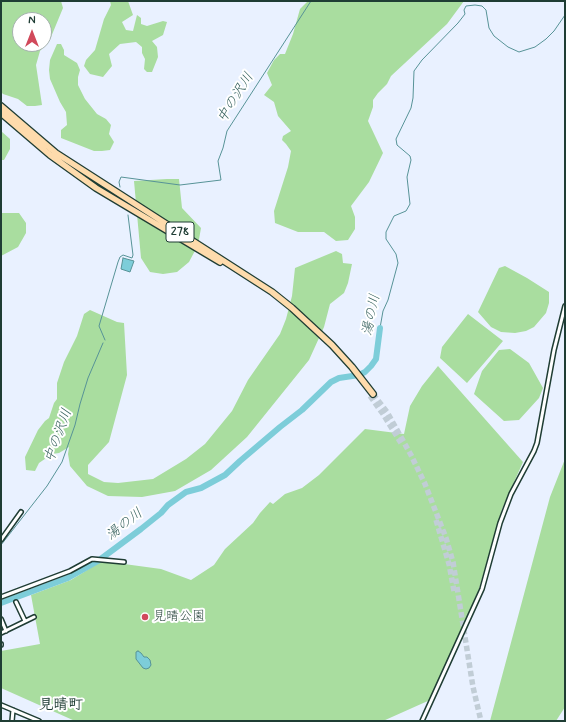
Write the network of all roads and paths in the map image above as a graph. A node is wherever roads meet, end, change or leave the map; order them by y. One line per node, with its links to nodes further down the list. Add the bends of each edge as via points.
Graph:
1 (1, 106): 4 (highway, 278, via 56,153 272,292 311,324)
2 (1, 113): 4 (highway, 278, via 50,155 96,188 270,294 309,326)
3 (565, 306): 21 (street, via 537,443 510,494 482,589)
4 (351, 368): 5 (highway, 278)
5 (372, 395)
6 (21, 512): 7 (street)
7 (1, 540)
8 (124, 562): 9 (street, via 96,558 88,560 70,571)
9 (1, 597)
10 (16, 602): 13 (street)
11 (34, 617): 13 (street)
12 (1, 619): 14 (street)
13 (25, 621): 14 (street)
14 (6, 631): 15 (street)
15 (1, 633)
16 (1, 705): 17 (street)
17 (13, 710): 18 (street); 19 (street)
18 (31, 719): 20 (street)
19 (12, 721)
20 (39, 721)
21 (422, 721)

